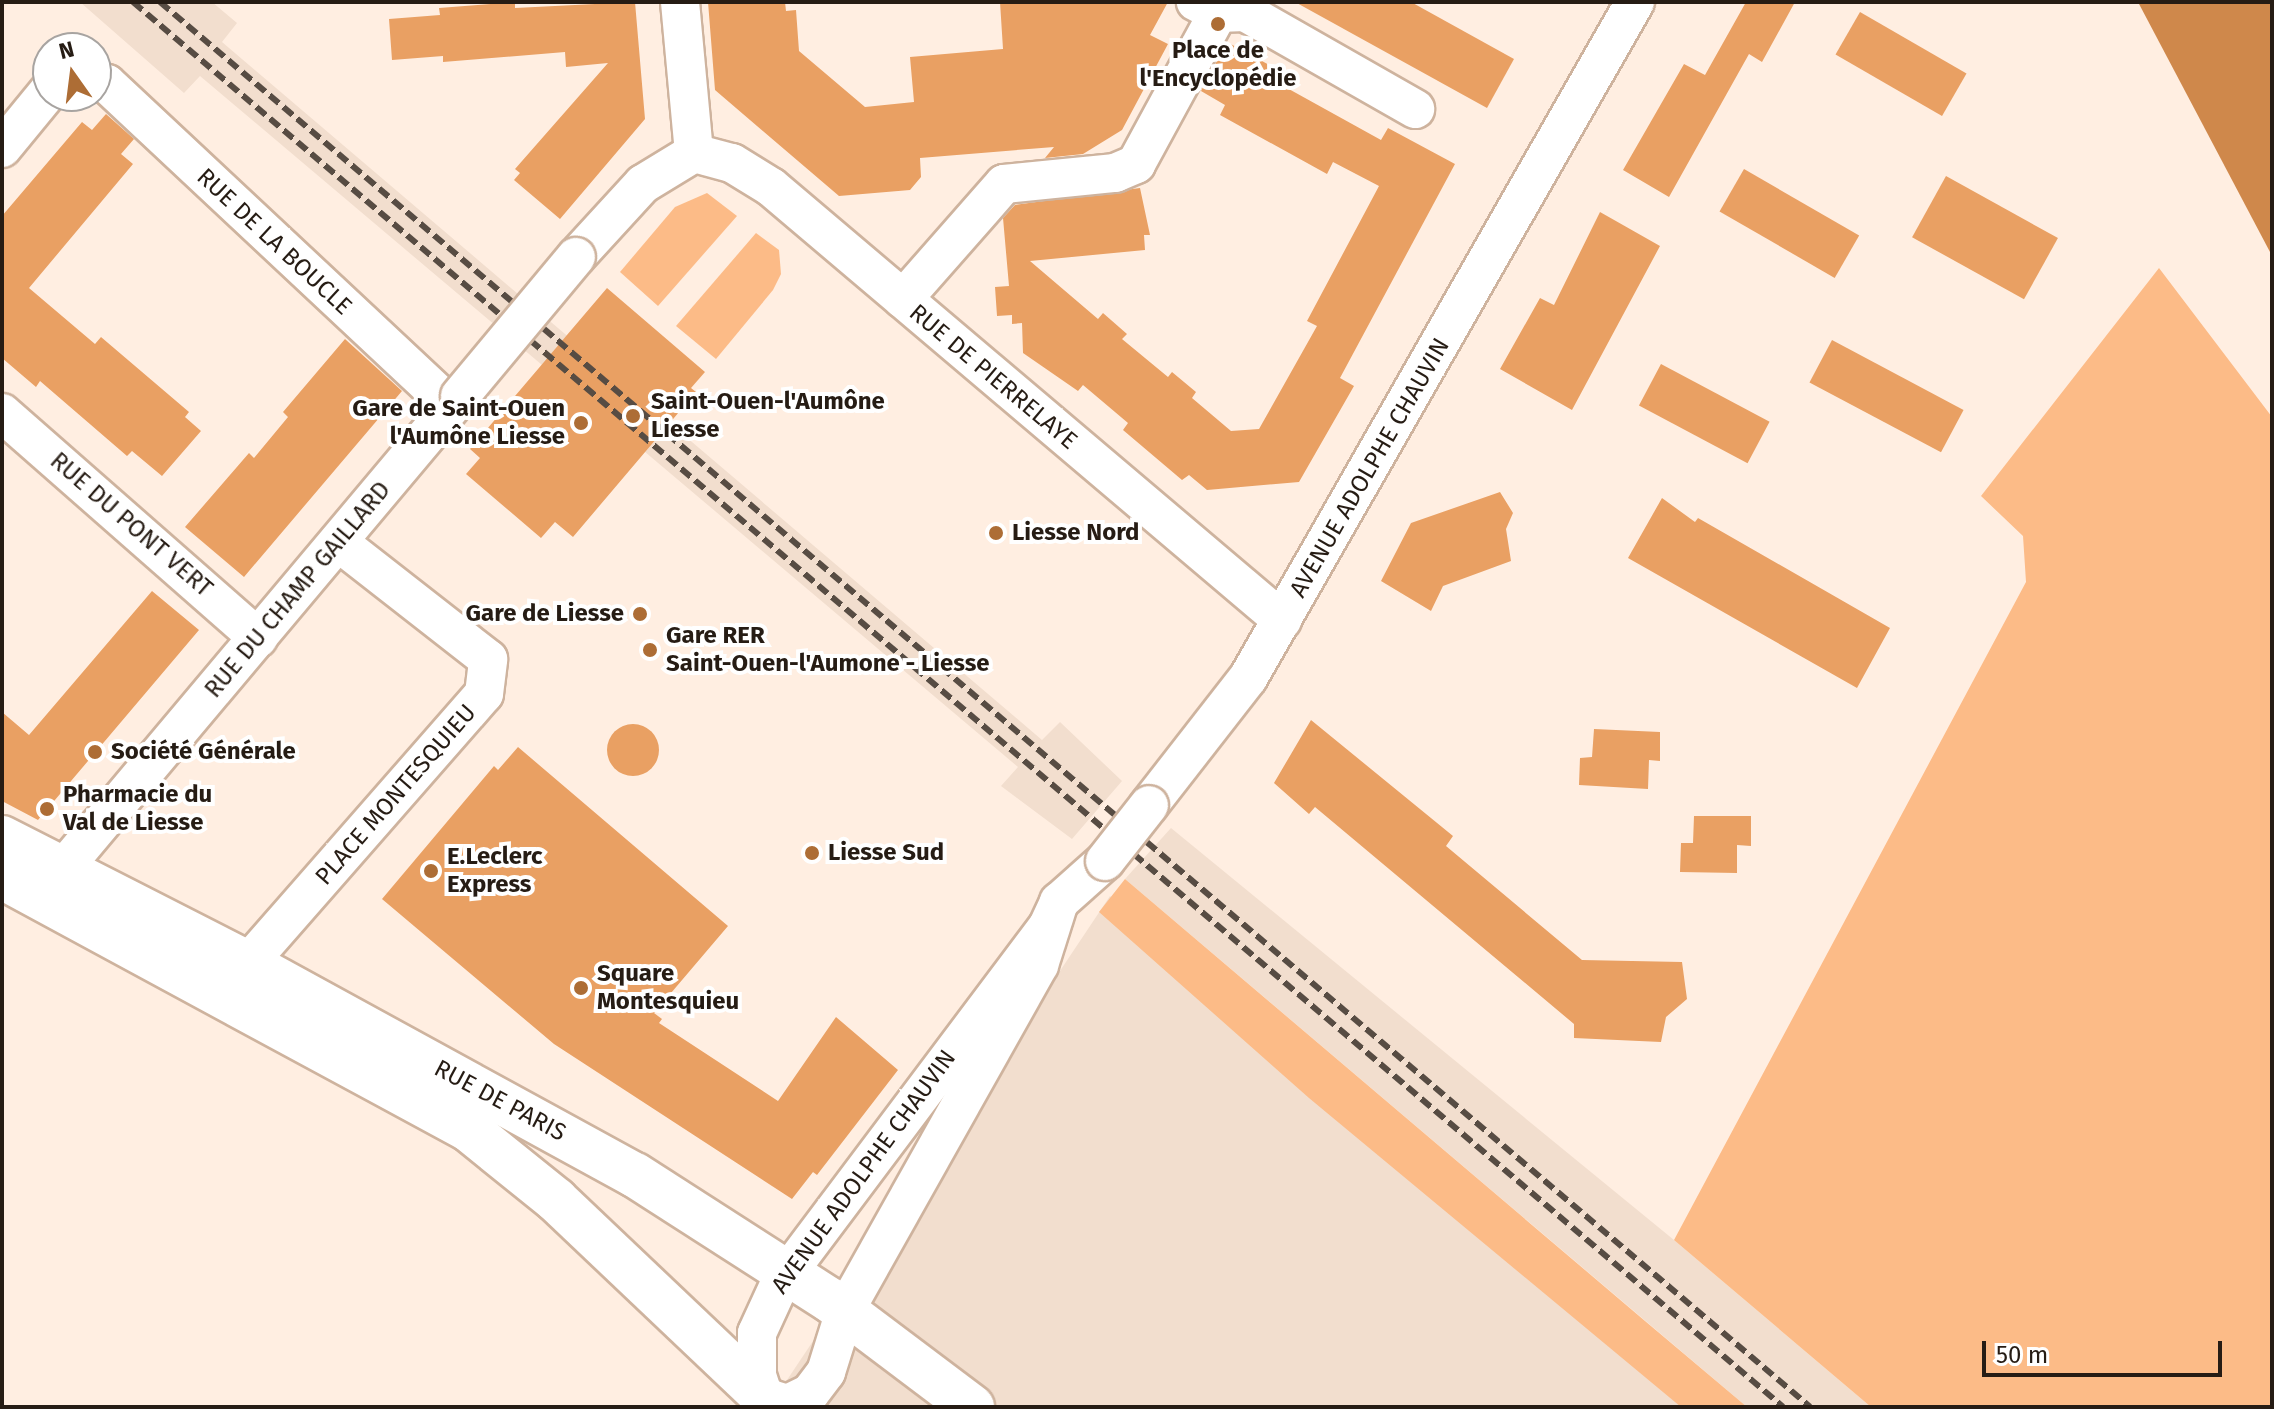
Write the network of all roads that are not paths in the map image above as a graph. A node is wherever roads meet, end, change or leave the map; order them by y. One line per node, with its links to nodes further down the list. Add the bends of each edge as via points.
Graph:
1 (680, 2): 8 (street)
2 (1635, 2): 13 (street, AVENUE ADOLPHE CHAUVIN)
3 (1207, 8): 5 (street, via 1245,12); 9 (street, via 1136,164 1115,173 1004,184)
4 (112, 89): 10 (street, RUE DE LA BOUCLE)
5 (1415, 109)
6 (32, 111): 7 (street)
7 (2, 148)
8 (694, 153): 9 (street, RUE DE PIERRELAYE, via 732,163 771,187); 10 (street, RUE DU CHAMP GAILLARD, bridge, via 643,184)
9 (903, 299): 13 (street, RUE DE PIERRELAYE)
10 (456, 401): 12 (street, RUE DU CHAMP GAILLARD)
11 (2, 413): 14 (street, RUE DU PONT VERT)
12 (338, 542): 14 (street, RUE DU CHAMP GAILLARD); 19 (street, PLACE MONTESQUIEU, via 488,659 484,694)
13 (1282, 620): 18 (street, AVENUE ADOLPHE CHAUVIN, bridge, via 1248,678 1105,861)
14 (258, 638): 17 (street, RUE DU CHAMP GAILLARD)
15 (2, 838): 17 (main road, RUE DE PARIS)
16 (2, 877): 17 (main road, RUE DE PARIS)
17 (54, 886): 19 (main road, RUE DE PARIS)
18 (1053, 915): 20 (street, AVENUE ADOLPHE CHAUVIN); 21 (street, AVENUE ADOLPHE CHAUVIN, via 1039,965)
19 (235, 979): 20 (main road, RUE DE PARIS, via 635,1175); 22 (main road, RUE DE PARIS, via 468,1129 556,1200)
20 (788, 1274): 21 (main road, RUE DE PARIS); 22 (street, AVENUE ADOLPHE CHAUVIN, via 757,1333 757,1375)
21 (845, 1311): 22 (street, AVENUE ADOLPHE CHAUVIN, via 826,1372 810,1393 787,1404); 23 (main road, RUE DE PARIS)
22 (769, 1402)
23 (972, 1407)

